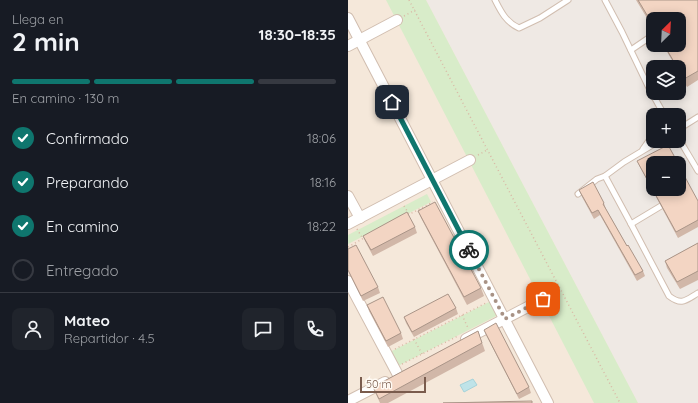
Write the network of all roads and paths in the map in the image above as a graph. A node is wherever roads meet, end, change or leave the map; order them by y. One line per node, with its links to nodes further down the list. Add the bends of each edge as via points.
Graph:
1 (409, 0): 5 (path)
2 (495, 0): 3 (lane, via 507,20 519,28)
3 (568, 0)
4 (605, 0): 11 (lane)
5 (415, 10): 7 (path); 18 (path)
6 (348, 18): 8 (street)
7 (397, 20): 8 (street)
8 (359, 40): 10 (street); 23 (street)
9 (646, 40): 11 (lane)
10 (348, 46)
11 (631, 50): 12 (lane)
12 (660, 108)
13 (698, 117): 14 (lane)
14 (687, 124)
15 (646, 145): 19 (lane)
16 (647, 148): 19 (lane)
17 (684, 148): 21 (lane)
18 (488, 150): 20 (path); 38 (path)
19 (642, 151): 22 (lane)
20 (470, 160): 23 (street)
21 (698, 171)
22 (605, 176): 24 (lane); 32 (lane)
23 (432, 179): 26 (street); 30 (street)
24 (578, 194)
25 (348, 196): 30 (street)
26 (442, 197): 29 (path); 40 (street)
27 (403, 204): 29 (path)
28 (661, 206): 32 (lane)
29 (409, 214): 31 (path)
30 (360, 218): 33 (street)
31 (402, 218)
32 (631, 224): 39 (lane, via 669,296 675,301 683,302)
33 (352, 226): 35 (path)
34 (369, 236): 35 (path)
35 (362, 239): 36 (path)
36 (348, 247)
37 (348, 281): 47 (street)
38 (561, 289): 41 (path); 52 (path)
39 (698, 293)
40 (495, 299): 42 (path); 43 (street)
41 (543, 299): 43 (street)
42 (462, 316): 44 (path); 46 (path)
43 (505, 319): 45 (street); 51 (street)
44 (469, 330)
45 (462, 338): 48 (path)
46 (414, 339): 47 (path); 48 (path)
47 (386, 354): 49 (street)
48 (422, 354): 49 (path)
49 (399, 372): 50 (street)
50 (348, 401)
51 (548, 403)
52 (620, 403)

